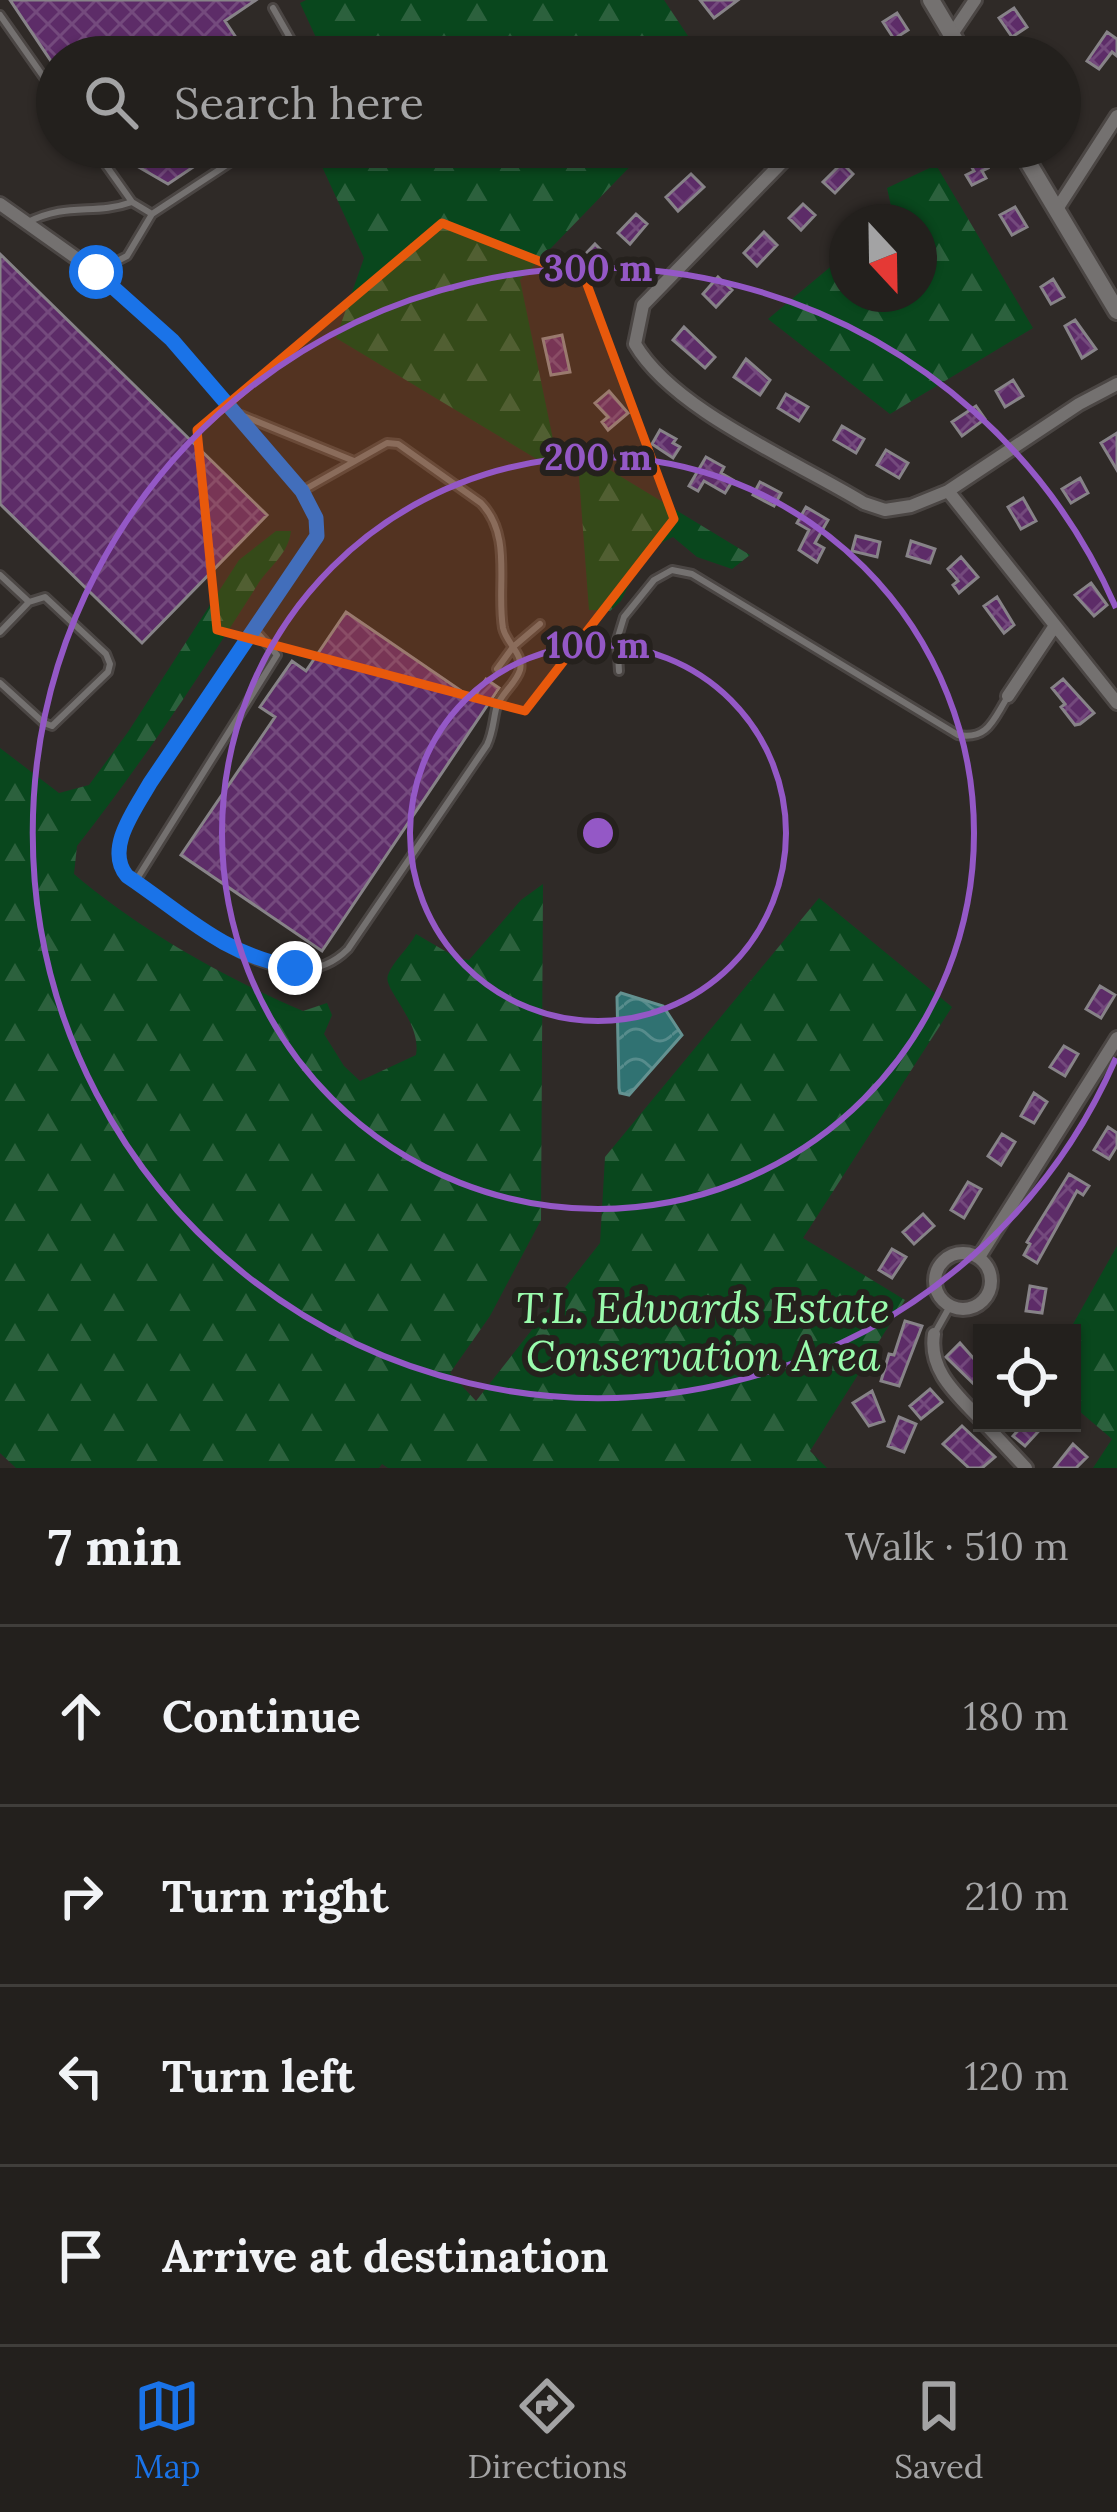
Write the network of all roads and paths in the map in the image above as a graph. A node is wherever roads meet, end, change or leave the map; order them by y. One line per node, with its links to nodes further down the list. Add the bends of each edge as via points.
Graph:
1 (931, 0): 6 (street)
2 (975, 0): 6 (street)
3 (273, 8): 5 (lane)
4 (0, 15): 7 (lane)
5 (290, 36)
6 (952, 36)
7 (36, 66)
8 (1117, 116): 15 (street)
9 (108, 168): 13 (lane)
10 (222, 168): 16 (lane)
11 (776, 168): 24 (street, via 643,305 635,344 687,400 864,502 885,510)
12 (1032, 168): 15 (street)
13 (132, 202): 16 (lane); 17 (lane, via 53,210)
14 (0, 204): 17 (street)
15 (1057, 209): 19 (street)
16 (152, 214): 18 (lane, via 128,256)
17 (24, 224): 18 (street)
18 (96, 272): 21 (lane, via 172,340)
19 (1117, 311)
20 (1117, 384): 24 (street)
21 (235, 413): 22 (lane); 23 (lane)
22 (354, 460): 23 (lane); 31 (lane, via 398,444 492,514 503,628)
23 (302, 491): 29 (lane, via 317,536)
24 (948, 491): 28 (street)
25 (0, 574): 26 (lane)
26 (29, 602): 30 (lane); 34 (lane, via 45,597 106,654 110,668 52,726)
27 (541, 624): 31 (lane)
28 (1054, 627): 35 (street); 36 (street)
29 (254, 629): 37 (lane, via 130,820 118,855); 37 (lane, via 277,655)
30 (0, 632)
31 (513, 647): 32 (lane); 37 (lane, via 520,671 496,707 487,745 335,963 316,970 257,961 213,940)
32 (497, 669)
33 (619, 671): 35 (lane, via 624,616 672,570 692,574 958,735 984,734)
34 (0, 683)
35 (1008, 696)
36 (1117, 704)
37 (135, 882)
38 (1117, 1038): 39 (street)
39 (980, 1257): 40 (street, via 990,1292 973,1308); 40 (street, via 963,1252 941,1263 935,1287)
40 (950, 1306): 41 (lane)
41 (934, 1334): 42 (street, via 938,1368)
42 (973, 1410)
43 (992, 1432): 44 (street)
44 (1026, 1468)

